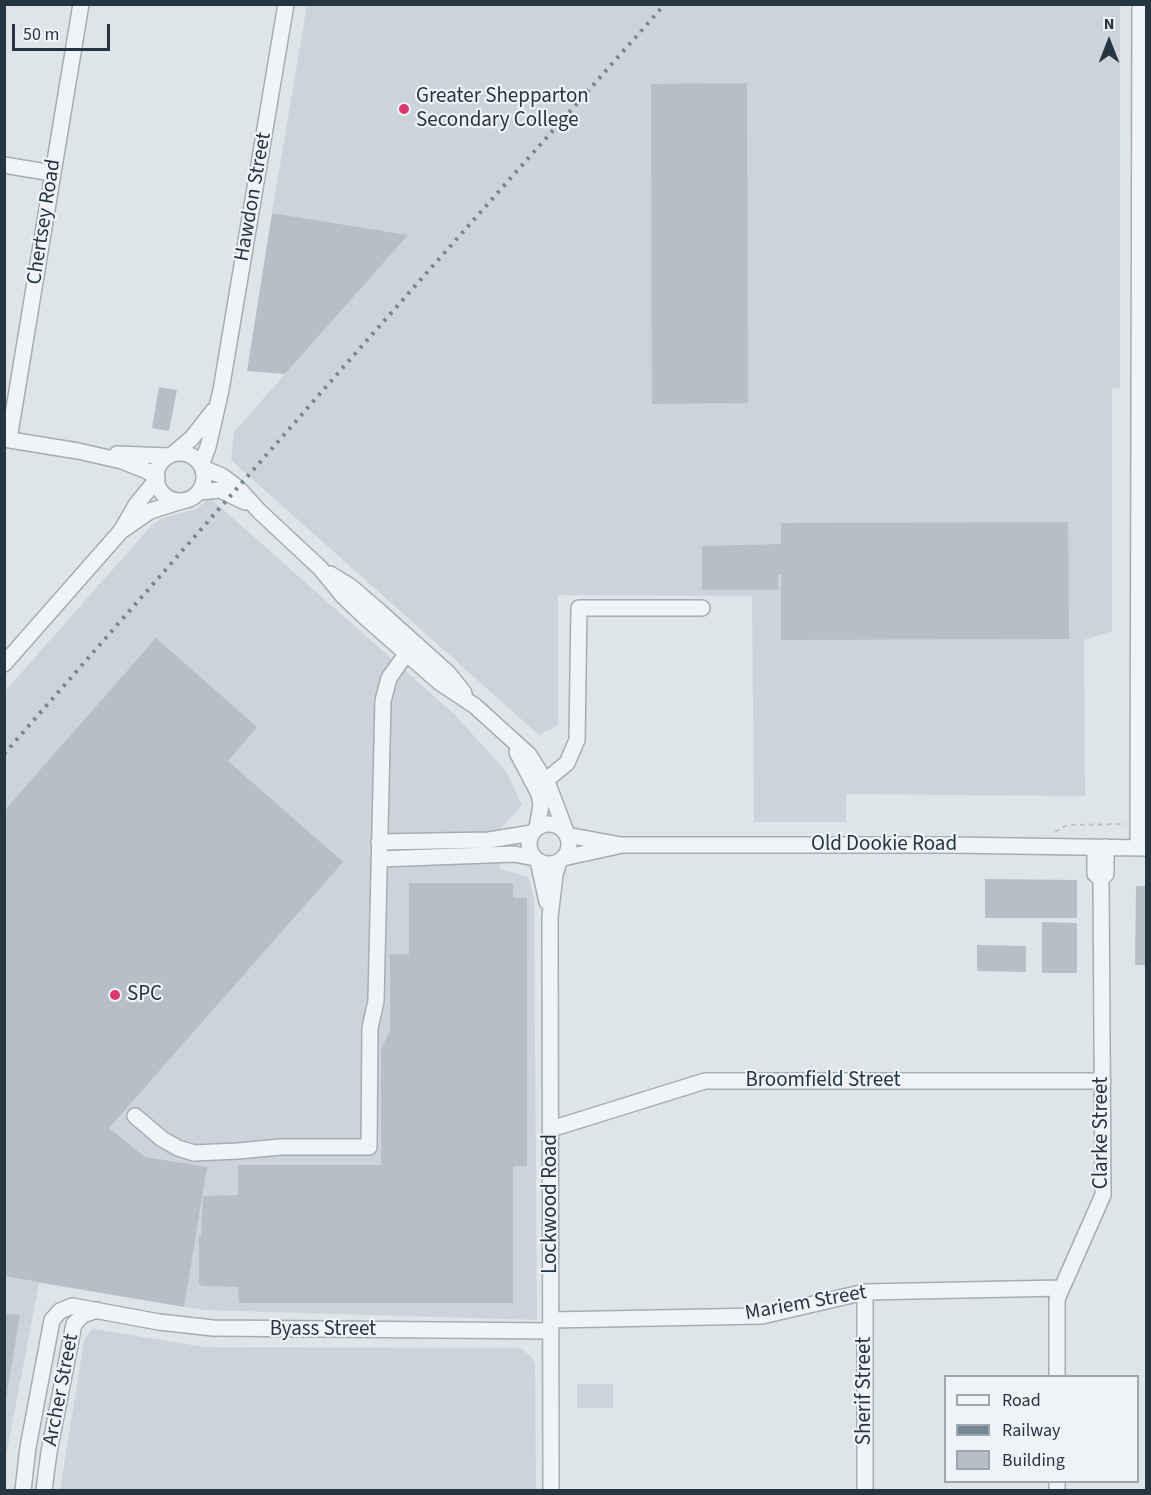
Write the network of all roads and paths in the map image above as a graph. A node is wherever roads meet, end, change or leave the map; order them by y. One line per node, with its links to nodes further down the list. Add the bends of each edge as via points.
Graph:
1 (81, 4): 5 (street, Chertsey Road)
2 (286, 4): 6 (street, Hawdon Street)
3 (1140, 4): 20 (street)
4 (4, 165): 5 (street)
5 (52, 173): 7 (street, Chertsey Road)
6 (221, 390): 9 (street, Hawdon Street, via 205,424); 10 (street, Hawdon Street)
7 (7, 439): 8 (street)
8 (78, 451): 9 (street); 11 (street, via 133,465)
9 (170, 455): 10 (street, via 192,456); 11 (street, via 160,465)
10 (202, 467): 12 (street, via 204,480); 13 (street, via 238,488)
11 (157, 478): 12 (street, via 167,497 174,500); 14 (street)
12 (193, 496): 13 (street, via 220,490); 14 (street, via 150,511)
13 (260, 512): 16 (street, via 320,568 351,587 372,614)
14 (121, 531): 17 (street)
15 (702, 608): 19 (street, via 579,608 577,740 567,763)
16 (410, 648): 18 (street, via 448,673 475,706); 24 (street, via 389,678 383,702)
17 (4, 664)
18 (511, 739): 19 (street, via 529,755); 21 (street, via 539,794)
19 (544, 778): 22 (street)
20 (1138, 824): 23 (path, via 1067,825); 27 (street)
21 (535, 830): 22 (street, via 555,825); 24 (street, via 489,840); 29 (street, via 529,846)
22 (566, 834): 25 (street, Old Dookie Road); 30 (street, via 569,845)
23 (1052, 834)
24 (379, 842): 28 (street)
25 (621, 845): 26 (street, Old Dookie Road); 30 (street, Old Dookie Road)
26 (1101, 848): 27 (street, Old Dookie Road); 32 (street, Clarke Street, via 1095,874 1101,879)
27 (1142, 848)
28 (379, 859): 29 (street, via 514,854); 33 (street, via 376,1001 370,1028 369,1147 280,1147 194,1153 162,1139)
29 (536, 859): 30 (street, via 546,864); 31 (street, Lockwood Road)
30 (561, 860): 31 (street, Lockwood Road, via 555,875)
31 (550, 917): 34 (street, Lockwood Road)
32 (1103, 1081): 34 (street, Broomfield Street, via 705,1081); 35 (street, Clarke Street, via 1103,1195)
33 (135, 1116)
34 (551, 1129): 38 (street, Lockwood Road)
35 (1061, 1288): 36 (street, Mariem Street); 39 (street, Clarke Street, via 1057,1299)
36 (865, 1292): 38 (street, Mariem Street, via 762,1316); 43 (street, Sherif Street)
37 (97, 1310): 38 (street, Byass Street, via 213,1328); 40 (street, Archer Street, via 72,1306 52,1320); 41 (street, Archer Street, via 83,1315 74,1324)
38 (551, 1326): 42 (street, Lockwood Road)
39 (1057, 1375)
40 (22, 1491)
41 (44, 1491)
42 (552, 1491)
43 (865, 1491)

